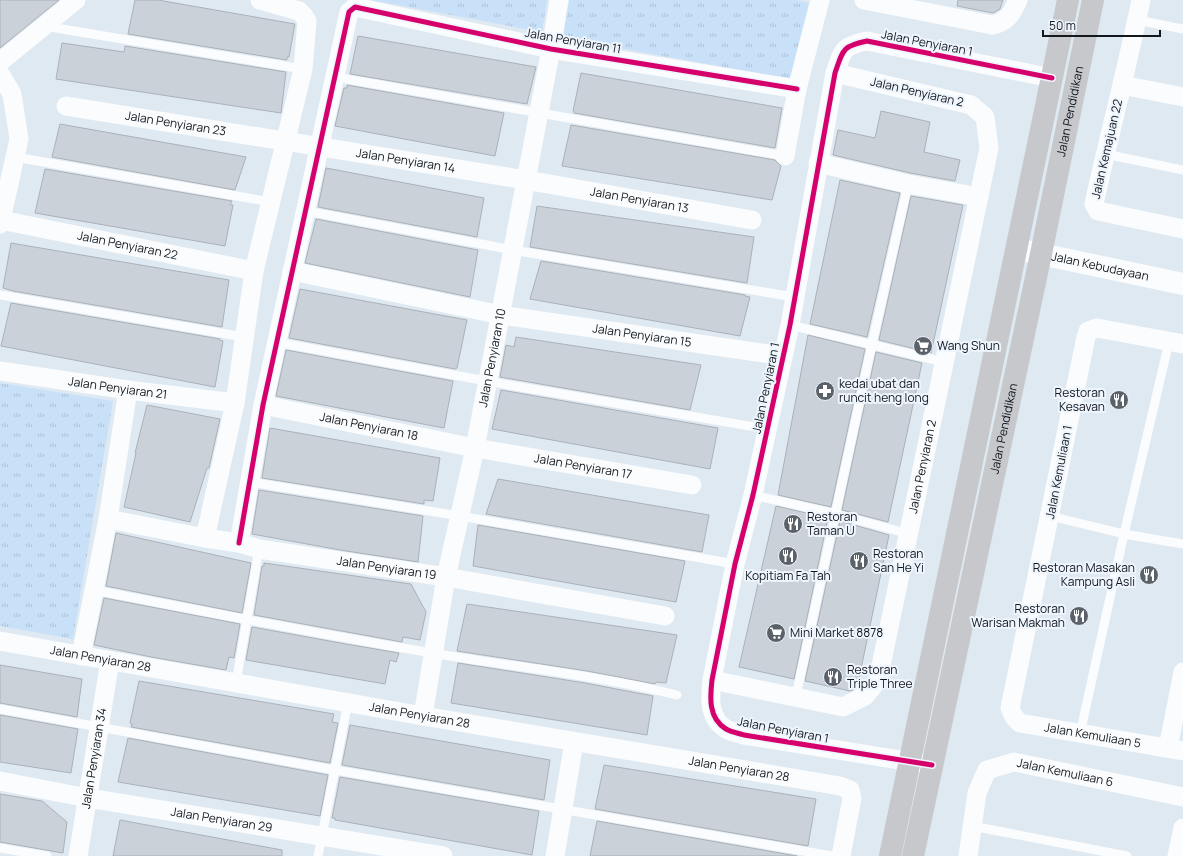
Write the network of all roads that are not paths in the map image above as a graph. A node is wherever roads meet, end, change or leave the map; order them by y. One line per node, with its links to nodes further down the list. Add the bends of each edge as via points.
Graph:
1 (76, 0): 11 (street)
2 (260, 0): 15 (street, via 299,11 307,21)
3 (559, 0): 13 (street, Jalan Penyiaran 10)
4 (820, 0): 21 (street)
5 (864, 0): 6 (street, via 992,25 1011,15)
6 (1018, 0)
7 (1068, 0): 19 (main road, Jalan Pendidikan)
8 (1093, 0): 42 (main road, Jalan Pendidikan)
9 (1141, 0): 10 (street, Jalan Kemajuan 22)
10 (1137, 20): 12 (lane); 20 (street, Jalan Kemajuan 22)
11 (43, 26): 14 (street); 15 (lane)
12 (1183, 29)
13 (551, 49): 18 (street, Jalan Penyiaran 11, via 356,7 349,12); 21 (street, Jalan Penyiaran 11); 24 (street, Jalan Penyiaran 10)
14 (0, 62)
15 (303, 69): 25 (street)
16 (835, 73): 19 (street, Jalan Penyiaran 1, via 842,52 852,44 867,41); 30 (street, Jalan Penyiaran 1); 34 (street, Jalan Penyiaran 2, via 972,104 985,117 990,148)
17 (0, 74): 29 (street, via 12,94 19,138)
18 (335, 78): 24 (lane); 26 (street)
19 (1052, 78): 40 (main road, Jalan Pendidikan)
20 (1122, 85): 22 (street); 27 (street, Jalan Kemajuan 22)
21 (797, 89): 28 (street)
22 (1183, 97)
23 (66, 106): 25 (street, Jalan Penyiaran 23)
24 (539, 113): 28 (lane); 32 (street, Jalan Penyiaran 10)
25 (285, 141): 26 (street, Jalan Penyiaran 14); 35 (street)
26 (320, 147): 32 (street, Jalan Penyiaran 14); 36 (street)
27 (1105, 154): 31 (lane); 39 (street, Jalan Kemajuan 22, via 1094,204 1098,211)
28 (785, 156)
29 (15, 157): 35 (lane); 38 (street)
30 (818, 164): 33 (street); 47 (street, Jalan Penyiaran 1)
31 (1183, 170)
32 (526, 180): 37 (street, Jalan Penyiaran 13); 41 (street, Jalan Penyiaran 10)
33 (908, 184): 34 (street); 53 (lane)
34 (979, 197): 55 (street, Jalan Penyiaran 2)
35 (271, 202): 43 (street)
36 (306, 211): 41 (lane); 44 (street)
37 (752, 220)
38 (0, 222): 43 (street, Jalan Penyiaran 22)
39 (1183, 229)
40 (1017, 249): 42 (street, Jalan Kebudayaan); 98 (main road, Jalan Pendidikan)
41 (513, 250): 47 (lane); 48 (street, Jalan Penyiaran 10)
42 (1041, 254): 45 (street, Jalan Kebudayaan); 99 (main road, Jalan Pendidikan)
43 (254, 271): 50 (street)
44 (292, 271): 48 (street, Jalan Penyiaran 15); 51 (street)
45 (1183, 284)
46 (0, 295): 50 (lane)
47 (794, 297): 49 (street, Jalan Penyiaran 1)
48 (501, 315): 54 (street, Jalan Penyiaran 15); 57 (street, Jalan Penyiaran 10)
49 (790, 325): 53 (lane); 54 (street, Jalan Penyiaran 1)
50 (244, 337): 59 (street)
51 (276, 342): 57 (lane); 60 (street)
52 (1176, 343): 68 (street, Jalan Kemuliaan 1, via 1097,328 1088,331); 71 (lane)
53 (872, 344): 55 (lane); 66 (lane)
54 (783, 356): 61 (street, Jalan Penyiaran 1)
55 (944, 362): 70 (street, Jalan Penyiaran 2)
56 (0, 371): 58 (street, Jalan Penyiaran 21)
57 (488, 382): 61 (lane); 62 (street, Jalan Penyiaran 10)
58 (128, 390): 59 (street, Jalan Penyiaran 21); 69 (street)
59 (235, 403): 72 (street)
60 (263, 405): 62 (street, Jalan Penyiaran 18); 63 (street)
61 (767, 429): 65 (street, Jalan Penyiaran 1)
62 (475, 448): 64 (street, Jalan Penyiaran 17); 67 (street, Jalan Penyiaran 10)
63 (250, 482): 67 (lane); 73 (street)
64 (692, 485)
65 (753, 496): 66 (lane); 76 (street, Jalan Penyiaran 1)
66 (836, 514): 70 (lane); 89 (lane)
67 (460, 516): 76 (lane); 77 (street, Jalan Penyiaran 10)
68 (1050, 516): 71 (lane); 91 (street, Jalan Kemuliaan 1)
69 (108, 519): 72 (street, Jalan Penyiaran 19); 78 (street)
70 (909, 534): 89 (street, Jalan Penyiaran 2, via 878,680 865,696 843,707)
71 (1124, 534): 74 (lane); 95 (lane)
72 (205, 538): 73 (street, Jalan Penyiaran 19)
73 (239, 543): 75 (street, Jalan Penyiaran 19)
74 (1183, 544)
75 (259, 549): 77 (street, Jalan Penyiaran 19); 80 (lane)
76 (735, 564): 86 (street, Jalan Penyiaran 1)
77 (446, 577): 79 (street, Jalan Penyiaran 19); 82 (street, Jalan Penyiaran 10)
78 (94, 590): 80 (lane); 83 (street)
79 (665, 616)
80 (246, 620): 82 (lane); 87 (lane)
81 (0, 641): 83 (street, Jalan Penyiaran 28)
82 (432, 653): 88 (lane, via 642,686); 93 (street, Jalan Penyiaran 10)
83 (81, 656): 84 (street, Jalan Penyiaran 28)
84 (110, 661): 87 (street, Jalan Penyiaran 28); 94 (street, Jalan Penyiaran 34)
85 (1183, 674): 97 (street)
86 (712, 680): 89 (street, Jalan Penyiaran 2); 98 (street, Jalan Penyiaran 1, via 710,698 714,717 726,729 744,735)
87 (236, 683): 90 (street, Jalan Penyiaran 28)
88 (676, 695)
89 (796, 696)
90 (348, 702): 93 (street, Jalan Penyiaran 28); 100 (lane)
91 (1010, 708): 95 (street, Jalan Kemuliaan 5, via 1020,723)
92 (0, 709): 94 (lane)
93 (423, 716): 96 (street, Jalan Penyiaran 28)
94 (100, 727): 100 (lane); 103 (street, Jalan Penyiaran 34)
95 (1080, 734): 97 (street, Jalan Kemuliaan 5)
96 (574, 742): 104 (street); 115 (street, Jalan Penyiaran 28, via 840,786 850,790 852,798)
97 (1175, 749)
98 (910, 762): 99 (street, Jalan Penyiaran 1); 116 (main road, Jalan Pendidikan)
99 (932, 765): 117 (main road, Jalan Pendidikan)
100 (335, 770): 104 (lane); 107 (lane)
101 (0, 781): 103 (street, Jalan Penyiaran 29)
102 (1183, 797): 105 (street, Jalan Kemuliaan 6, via 1014,762 988,770 978,793)
103 (88, 798): 107 (street, Jalan Penyiaran 29); 110 (street, Jalan Penyiaran 34)
104 (563, 809): 113 (street); 114 (lane)
105 (972, 826): 118 (street, Jalan Kemuliaan 6); 119 (lane)
106 (1183, 828): 120 (street)
107 (322, 836): 111 (lane); 112 (street, Jalan Penyiaran 29)
108 (0, 848): 109 (lane)
109 (47, 856)
110 (78, 856)
111 (318, 856)
112 (443, 856)
113 (554, 856)
114 (832, 856)
115 (841, 856)
116 (890, 856)
117 (914, 856)
118 (968, 856)
119 (1127, 856)
120 (1177, 856)

